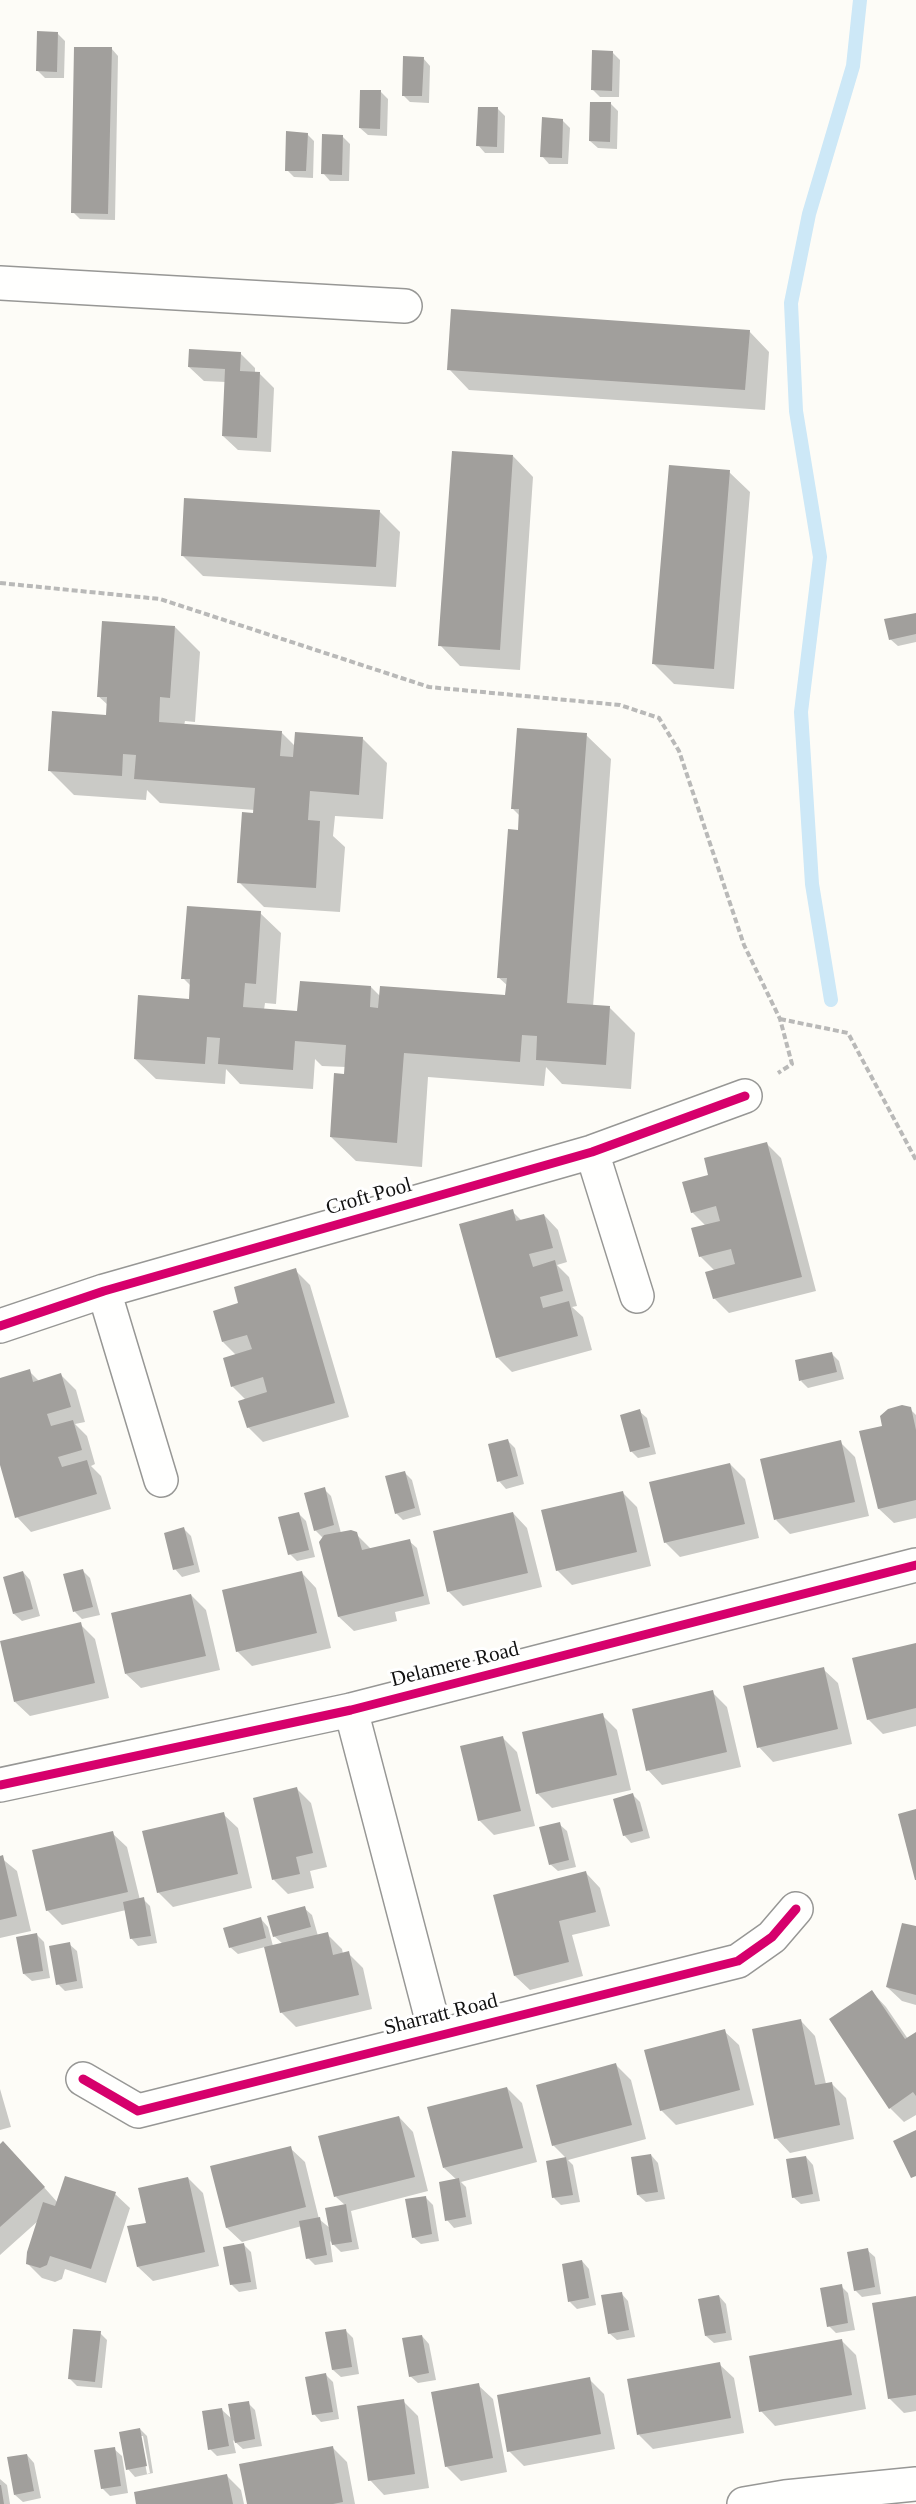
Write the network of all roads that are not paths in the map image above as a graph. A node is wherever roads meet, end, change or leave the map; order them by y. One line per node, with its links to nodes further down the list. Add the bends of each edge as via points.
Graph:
1 (0, 284): 2 (street)
2 (405, 306)
3 (745, 1096): 4 (street, Croft Pool)
4 (592, 1152): 5 (street, Croft Pool); 6 (street)
5 (104, 1292): 7 (street, Croft Pool); 8 (street)
6 (637, 1296)
7 (0, 1326)
8 (161, 1480)
9 (916, 1565): 10 (street, Delamere Road)
10 (351, 1710): 11 (street, Delamere Road); 13 (street, Sharratt Road)
11 (0, 1785)
12 (796, 1909): 13 (street, Sharratt Road, via 772,1937 738,1961)
13 (436, 2035): 14 (street, Sharratt Road, via 138,2111)
14 (83, 2079)
15 (916, 2484): 16 (street)
16 (744, 2504)

